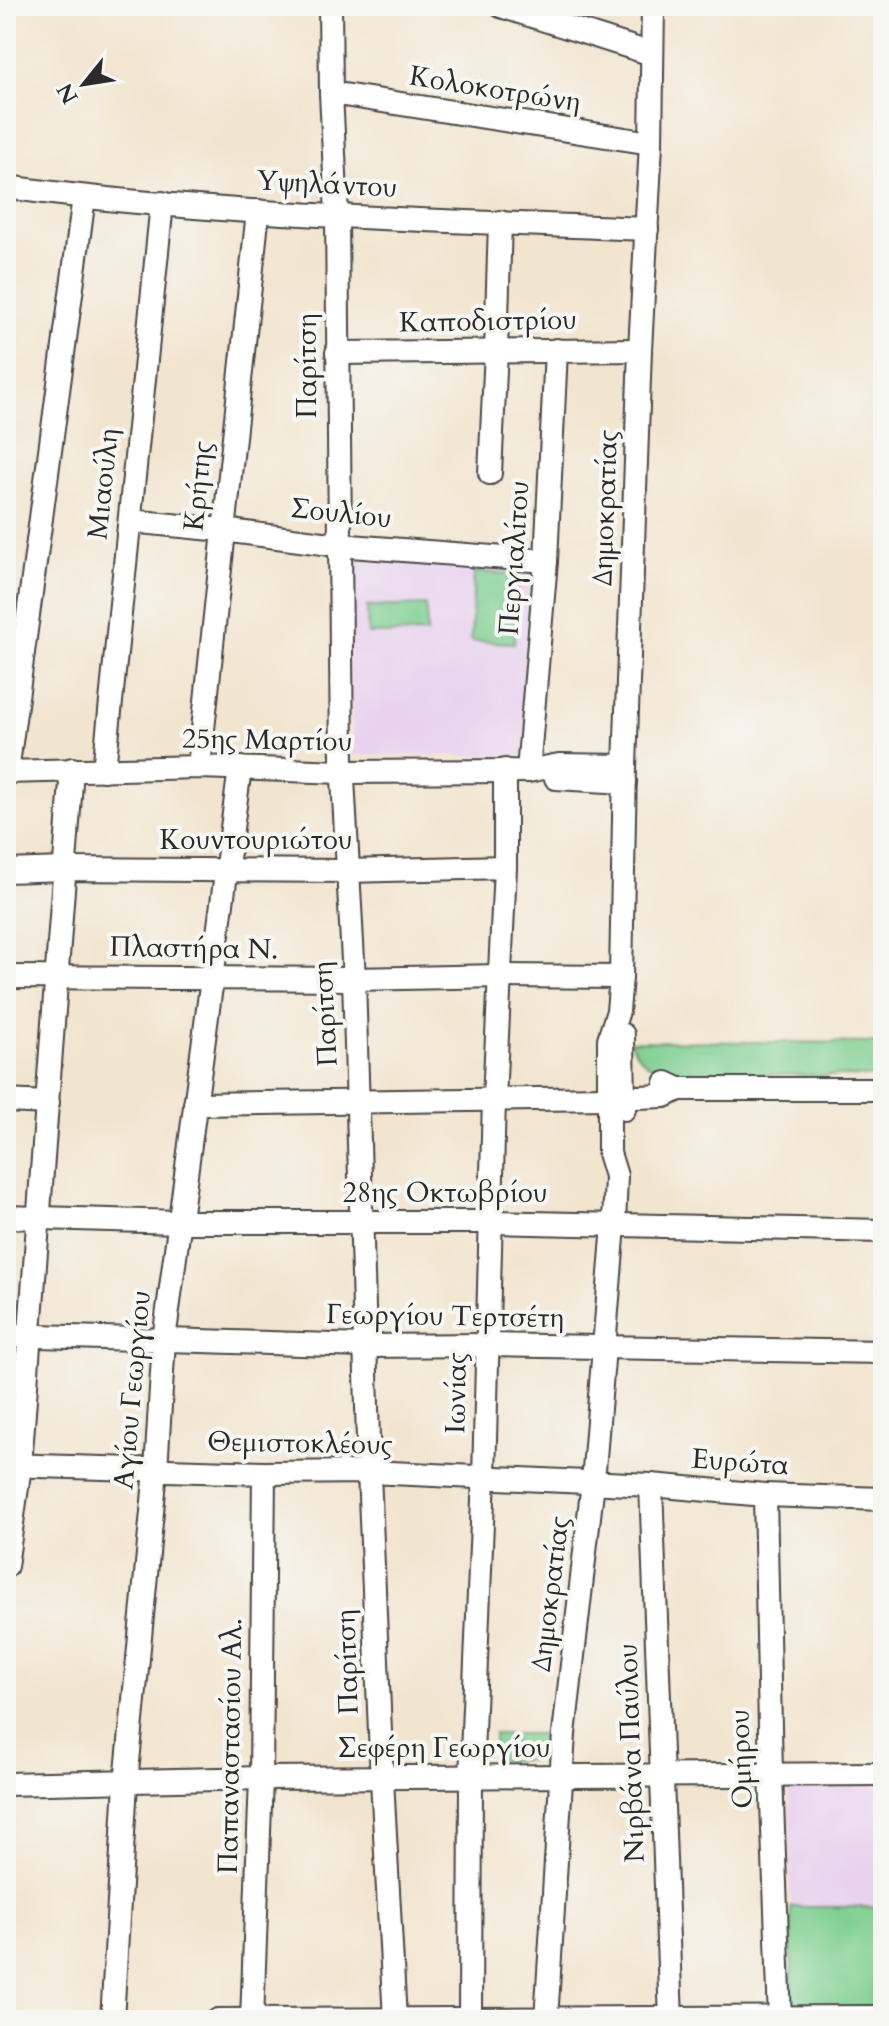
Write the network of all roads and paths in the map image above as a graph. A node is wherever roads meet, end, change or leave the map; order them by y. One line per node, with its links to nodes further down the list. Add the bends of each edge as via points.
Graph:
1 (330, 6): 5 (street, Παρίτση)
2 (501, 6): 4 (street)
3 (653, 6): 4 (street, Δημοκρατίας)
4 (652, 54): 6 (street, Δημοκρατίας)
5 (331, 93): 6 (street, Κολοκοτρώνη); 11 (street, Παρίτση)
6 (651, 143): 13 (street, Δημοκρατίας)
7 (6, 187): 8 (street, Υψηλάντου)
8 (84, 197): 9 (street, Υψηλάντου); 29 (street)
9 (162, 203): 10 (street, Υψηλάντου); 19 (street, Μιαούλη)
10 (258, 211): 11 (street, Υψηλάντου); 20 (street, Κρήτης)
11 (337, 215): 12 (street, Υψηλάντου); 17 (street, Παρίτση)
12 (500, 222): 13 (street, Υψηλάντου); 16 (street)
13 (647, 229): 15 (street, Δημοκρατίας)
14 (556, 350): 15 (street, Καποδιστρίου); 16 (street, Καποδιστρίου); 22 (street, Περγιαλίτου)
15 (640, 350): 31 (street, Δημοκρατίας)
16 (496, 351): 17 (street, Καποδιστρίου); 18 (street)
17 (337, 353): 21 (street, Παρίτση)
18 (490, 473)
19 (130, 521): 20 (street, Σουλίου); 26 (street, Μιαούλη)
20 (223, 530): 21 (street, Σουλίου); 23 (street, Κρήτης)
21 (338, 545): 22 (street, Σουλίου); 30 (street, Παρίτση)
22 (546, 561): 28 (street, Περγιαλίτου)
23 (199, 767): 24 (street, 25ης Μαρτίου); 26 (street, 25ης Μαρτίου)
24 (240, 768): 30 (street, 25ης Μαρτίου); 35 (street, Αγίου Γεωργίου)
25 (72, 769): 26 (street, 25ης Μαρτίου); 29 (street, 25ης Μαρτίου); 33 (street)
26 (104, 770)
27 (505, 770): 28 (street, 25ης Μαρτίου); 30 (street, 25ης Μαρτίου); 32 (street, Ιωνίας)
28 (528, 771): 31 (street, 25ης Μαρτίου, via 559,779)
29 (6, 772)
30 (342, 772): 36 (street, Παρίτση)
31 (625, 774): 40 (street, Δημοκρατίας)
32 (505, 867): 36 (street, Κουντουριώτου); 38 (street, Ιωνίας)
33 (64, 869): 34 (street, Κουντουριώτου); 35 (street, Κουντουριώτου); 37 (street)
34 (6, 871)
35 (227, 871): 36 (street, Κουντουριώτου); 41 (street, Αγίου Γεωργίου)
36 (347, 871): 42 (street, Παρίτση)
37 (55, 976): 39 (street, Πλαστήρα Ν.); 41 (street, Πλαστήρα Ν.); 47 (street)
38 (501, 976): 40 (street, Πλαστήρα Ν.); 42 (street, Πλαστήρα Ν.); 45 (street, Ιωνίας)
39 (6, 977)
40 (621, 977): 44 (street, Δημοκρατίας, via 618,1011 624,1039)
41 (212, 978): 42 (street, Πλαστήρα Ν.); 49 (street, Αγίου Γεωργίου)
42 (354, 979): 48 (street, Παρίτση)
43 (883, 1089): 44 (street, via 679,1089 664,1082)
44 (617, 1091): 45 (street); 55 (street, Δημοκρατίας, via 625,1153 616,1176)
45 (494, 1099): 48 (street); 54 (street, Ιωνίας)
46 (6, 1101): 47 (street)
47 (48, 1103): 51 (street)
48 (358, 1103): 49 (street); 53 (street, Παρίτση)
49 (195, 1104): 52 (street, Αγίου Γεωργίου)
50 (6, 1217): 51 (street, 28ης Οκτωβρίου)
51 (39, 1217): 52 (street, 28ης Οκτωβρίου); 58 (street)
52 (179, 1222): 53 (street, 28ης Οκτωβρίου); 59 (street, Αγίου Γεωργίου)
53 (361, 1222): 54 (street, 28ης Οκτωβρίου); 61 (street, Παρίτση)
54 (492, 1222): 55 (street, 28ης Οκτωβρίου); 60 (street, Ιωνίας)
55 (614, 1225): 56 (street, 28ης Οκτωβρίου); 62 (street, Δημοκρατίας)
56 (883, 1231)
57 (6, 1335): 58 (street, Γεωργίου Τερτσέτη)
58 (29, 1336): 59 (street, Γεωργίου Τερτσέτη); 64 (street)
59 (164, 1340): 61 (street, Γεωργίου Τερτσέτη); 65 (street, Αγίου Γεωργίου)
60 (487, 1345): 61 (street, Γεωργίου Τερτσέτη); 62 (street, Γεωργίου Τερτσέτη); 68 (street, Ιωνίας)
61 (365, 1346): 66 (street, Παρίτση)
62 (605, 1348): 63 (street, Γεωργίου Τερτσέτη); 69 (street, Δημοκρατίας)
63 (883, 1352)
64 (13, 1465): 65 (street, Θεμιστοκλέους); 73 (street)
65 (156, 1470): 67 (street, Θεμιστοκλέους); 81 (street, Αγίου Γεωργίου)
66 (369, 1472): 67 (street, Θεμιστοκλέους); 68 (street, Θεμιστοκλέους); 80 (street, Παρίτση)
67 (264, 1473): 79 (street, Παπαναστασίου Αλ.)
68 (484, 1477): 69 (street, Θεμιστοκλέους); 77 (street, Ιωνίας)
69 (593, 1482): 70 (street, Ευρώτα); 78 (street, Δημοκρατίας)
70 (651, 1485): 71 (street, Ευρώτα); 76 (street, Νιρβάνα Παύλου)
71 (765, 1495): 72 (street, Ευρώτα); 74 (street, Ομήρου)
72 (883, 1499)
73 (6, 1566)
74 (771, 1774): 75 (street, Σεφέρη Γεωργίου); 76 (street, Σεφέρη Γεωργίου); 87 (street, Ομήρου)
75 (883, 1774)
76 (662, 1776): 78 (street, Σεφέρη Γεωργίου); 86 (street, Νιρβάνα Παύλου)
77 (471, 1777): 78 (street, Σεφέρη Γεωργίου); 80 (street, Σεφέρη Γεωργίου); 84 (street, Ιωνίας)
78 (560, 1777): 85 (street, Δημοκρατίας)
79 (261, 1778): 80 (street, Σεφέρη Γεωργίου); 81 (street, Σεφέρη Γεωργίου); 90 (street, Παπαναστασίου Αλ.)
80 (382, 1779): 91 (street, Παρίτση)
81 (126, 1783): 82 (street, Σεφέρη Γεωργίου); 88 (street, Αγίου Γεωργίου)
82 (6, 1784)
83 (883, 2017): 87 (street)
84 (470, 2018): 85 (street); 91 (street)
85 (546, 2019): 86 (street)
86 (671, 2019): 87 (street)
87 (780, 2019)
88 (112, 2020)
89 (218, 2020): 90 (street)
90 (252, 2020): 91 (street)
91 (395, 2020)

